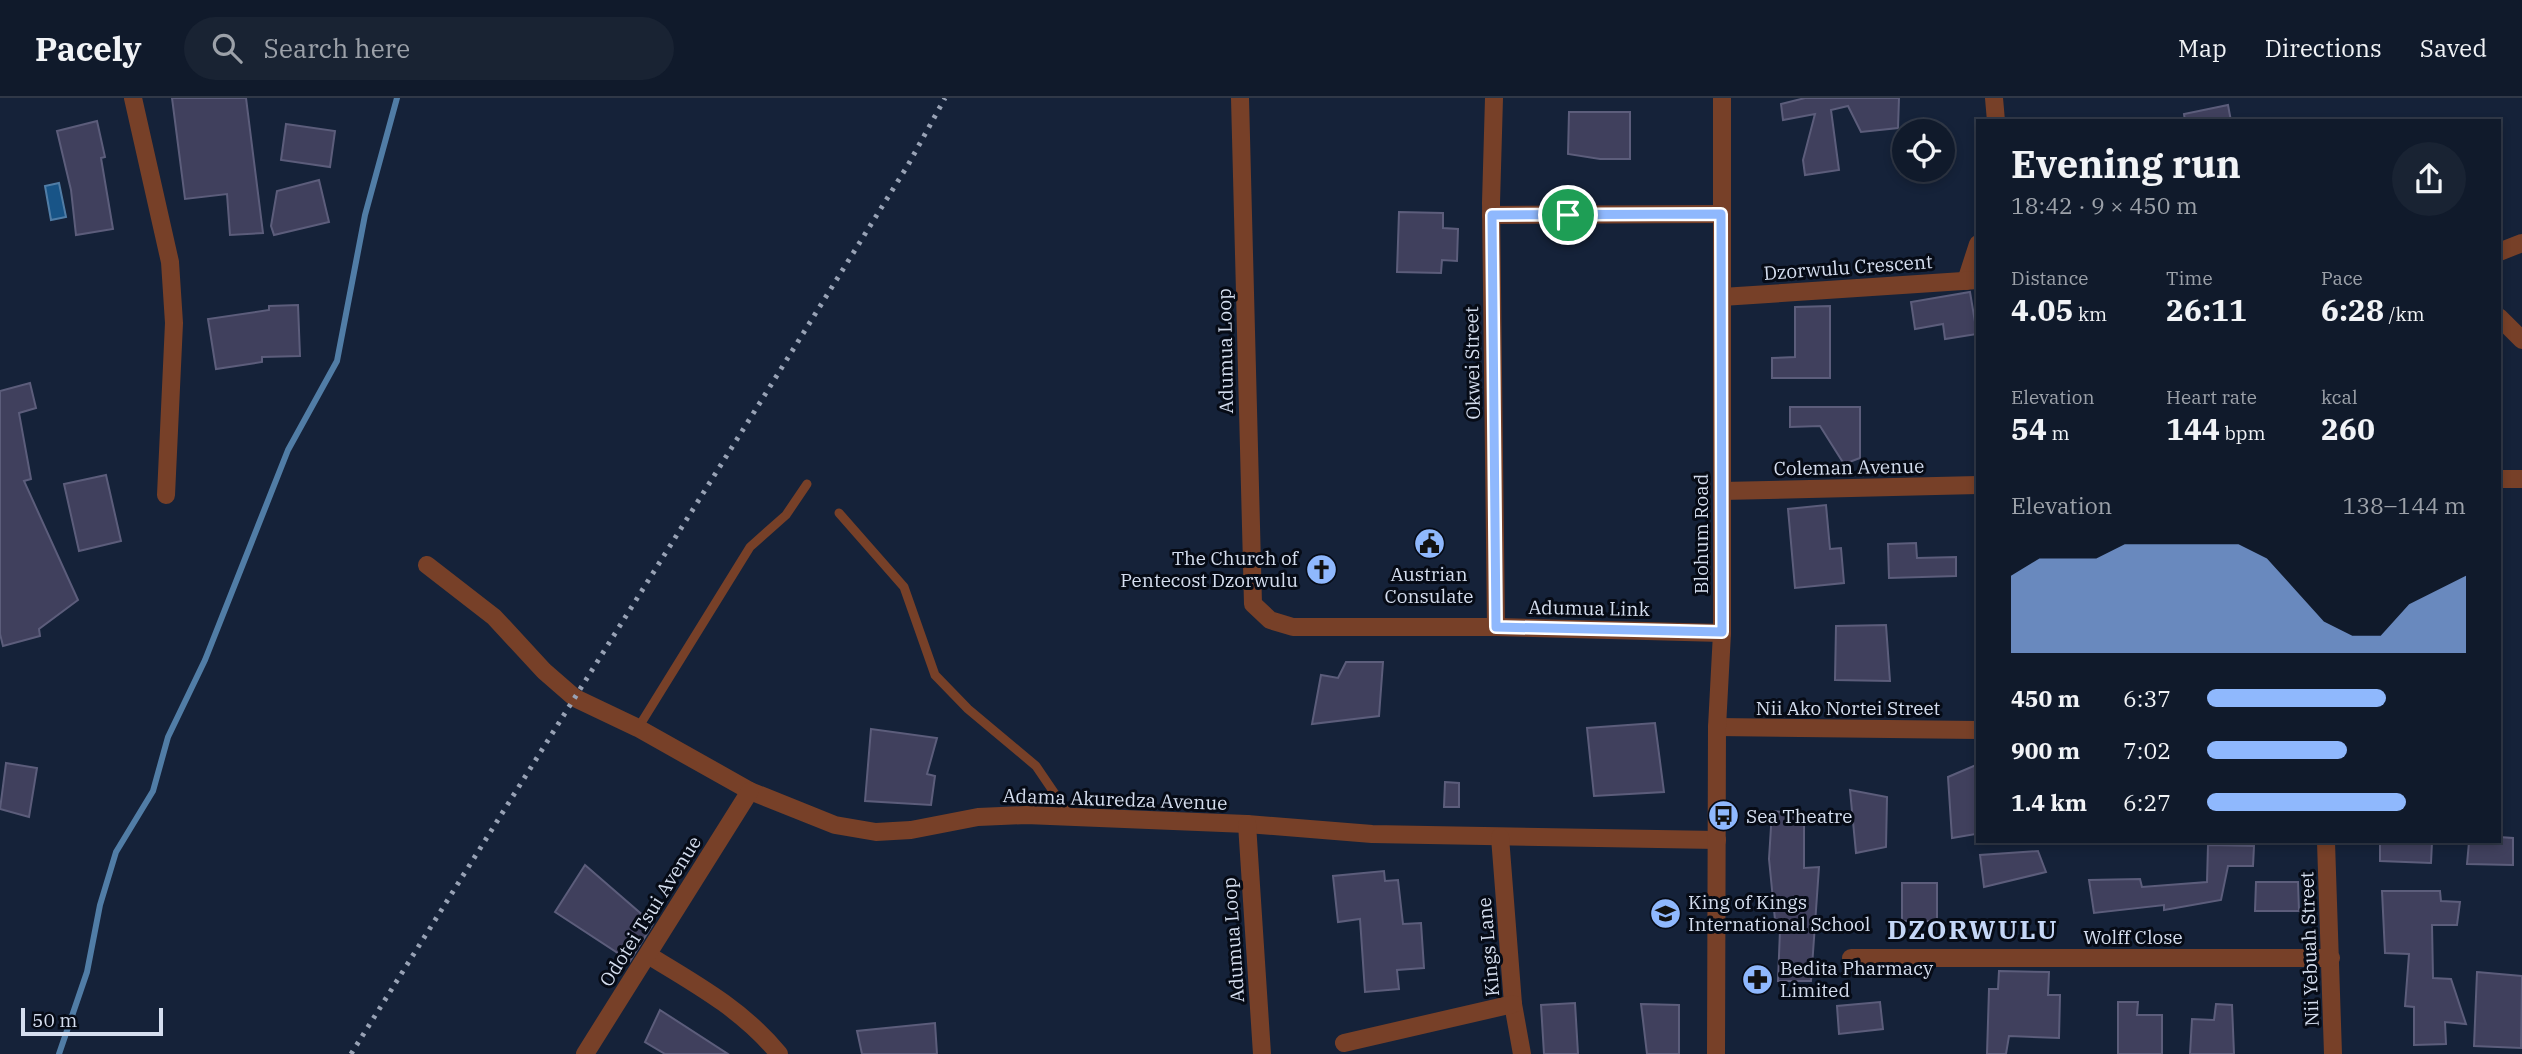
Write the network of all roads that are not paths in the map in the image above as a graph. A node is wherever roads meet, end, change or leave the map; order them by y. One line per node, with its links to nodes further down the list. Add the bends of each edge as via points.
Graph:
1 (133, 98): 21 (street, via 170,262 174,323)
2 (1240, 98): 24 (street, Adumua Loop)
3 (1494, 98): 8 (street, Okwei Street)
4 (1722, 98): 7 (street, Blohum Road)
5 (1994, 98): 6 (street)
6 (1996, 119)
7 (1721, 214): 8 (street); 13 (street, Blohum Road)
8 (1492, 215): 25 (street, Okwei Street)
9 (2522, 243): 10 (street)
10 (2501, 250)
11 (1976, 256): 12 (street)
12 (1972, 280): 13 (street, Dzorwulu Crescent)
13 (1722, 297): 20 (street, Blohum Road)
14 (2501, 319): 15 (street)
15 (2522, 340)
16 (2501, 479): 17 (street)
17 (2522, 479)
18 (807, 484): 28 (lane, via 786,515 750,547)
19 (1976, 485): 20 (street, Coleman Avenue)
20 (1722, 491): 26 (street, Blohum Road)
21 (166, 495)
22 (839, 513): 31 (lane, via 904,587 935,675 1035,766)
23 (427, 565): 28 (street, Adama Akuredza Avenue, via 494,617 575,698)
24 (1253, 604): 25 (street, Adumua Link, via 1270,620 1293,627)
25 (1496, 627): 26 (street, Adumua Link)
26 (1722, 632): 27 (street, Blohum Road)
27 (1717, 727): 29 (street, Nii Ako Nortei Street); 34 (street, Blohum Road)
28 (638, 728): 30 (street, Adama Akuredza Avenue)
29 (1976, 730)
30 (750, 790): 31 (street, Adama Akuredza Avenue, via 835,825 876,832 978,817); 36 (street, Odotei Tsui Avenue)
31 (1071, 818): 32 (street, Adama Akuredza Avenue)
32 (1247, 824): 33 (street, Adama Akuredza Avenue, via 1372,834); 43 (street, Adumua Loop)
33 (1500, 837): 34 (street, Adama Akuredza Avenue); 39 (street, Kings Lane)
34 (1717, 840): 45 (street, Blohum Road)
35 (2326, 843): 38 (street, Nii Yebuah Street)
36 (648, 955): 41 (street, Odotei Tsui Avenue); 42 (street, via 725,1001)
37 (1852, 958): 38 (street, Wolff Close)
38 (2331, 958): 46 (street, Nii Yebuah Street)
39 (1513, 1004): 40 (street); 44 (street, Kings Lane)
40 (1344, 1043)
41 (585, 1054)
42 (779, 1054)
43 (1262, 1054)
44 (1522, 1054)
45 (1716, 1054)
46 (2333, 1054)

